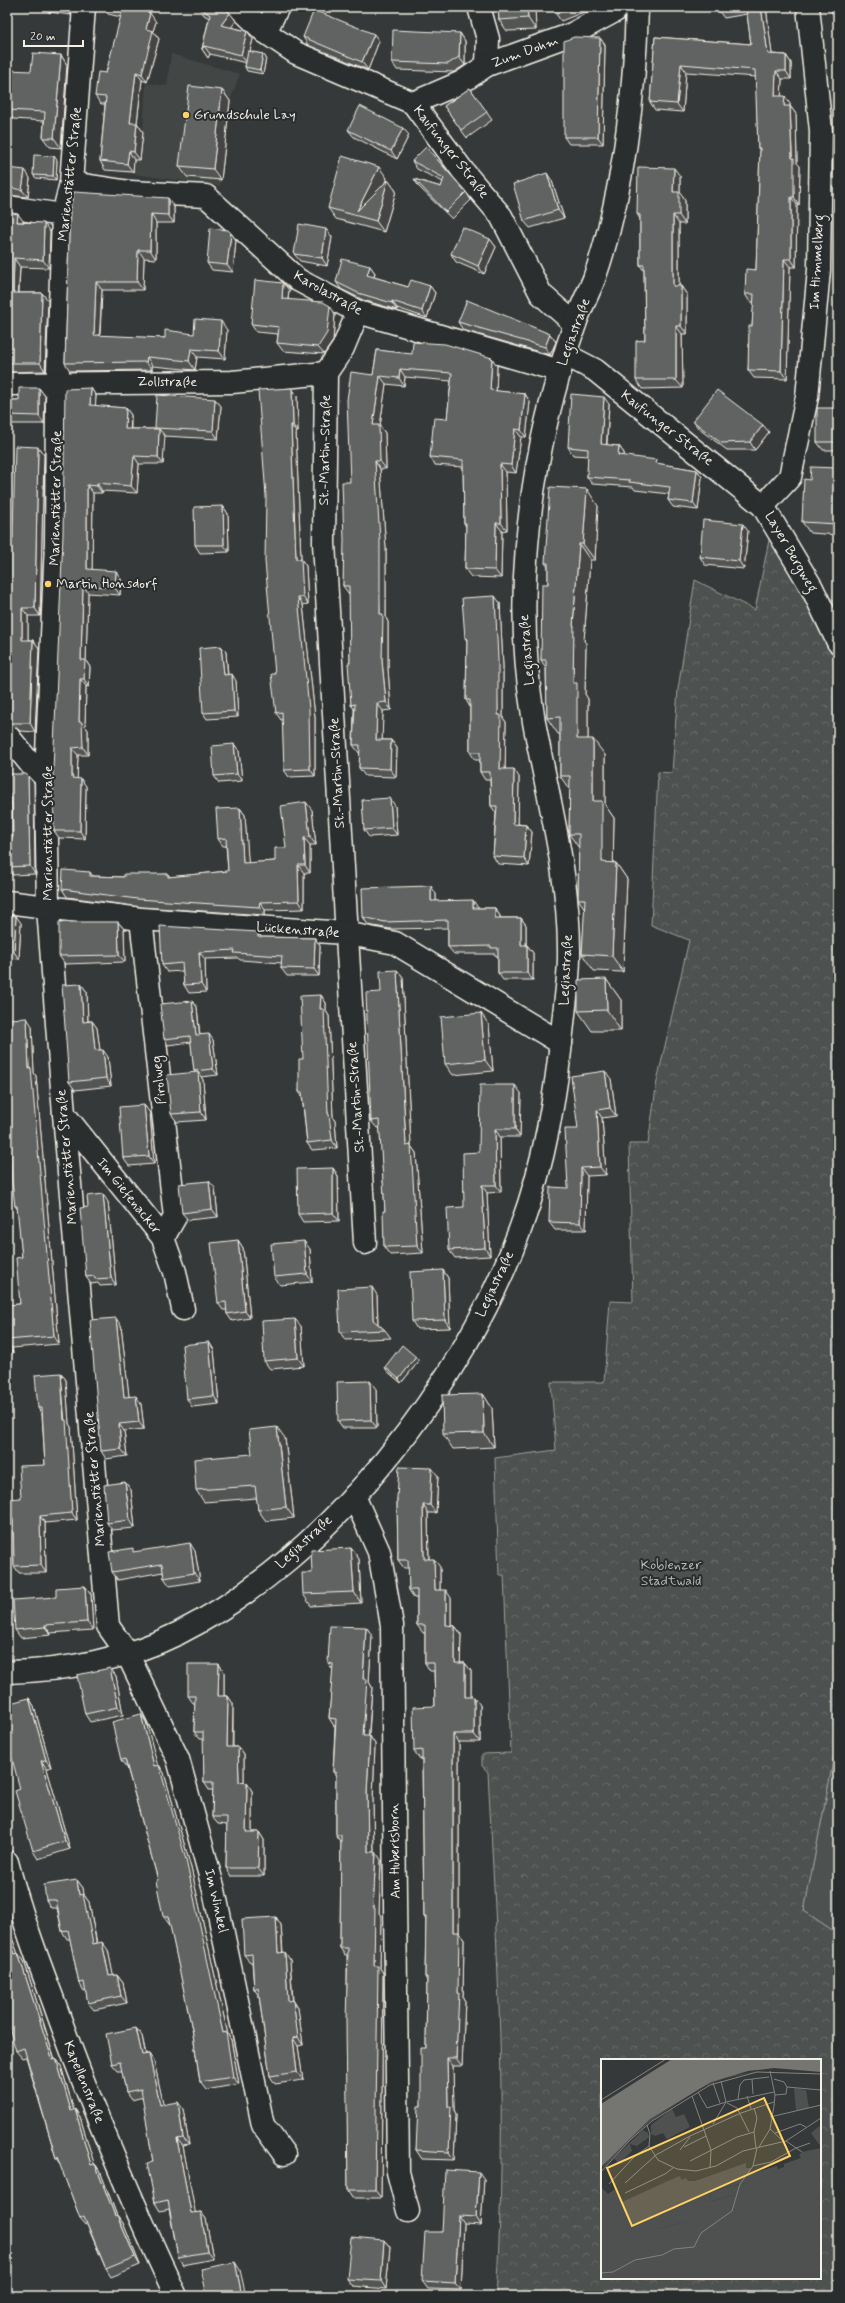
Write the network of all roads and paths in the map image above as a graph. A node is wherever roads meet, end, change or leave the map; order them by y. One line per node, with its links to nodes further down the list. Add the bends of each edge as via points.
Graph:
1 (84, 7): 11 (street, Marienstätter Straße)
2 (239, 7): 8 (street, Kaufunger Straße)
3 (278, 7): 8 (street)
4 (479, 7): 9 (street, via 488,39)
5 (636, 7): 15 (street, Legiastraße, via 636,56 618,191 594,278)
6 (808, 7): 20 (street, Im Himmelberg, via 821,131 818,284 807,397 790,477)
7 (615, 11): 9 (street, Zum Dohm, via 572,34)
8 (265, 32): 10 (street, Kaufunger Straße, via 296,53)
9 (487, 65): 10 (street, Zum Dohm, via 462,82)
10 (413, 103): 15 (street, Kaufunger Straße, via 463,171 501,216 541,294)
11 (71, 183): 13 (street, Marienstätter Straße); 14 (street, Karolastraße, via 130,192 206,196 298,280)
12 (7, 208): 13 (street)
13 (63, 215): 18 (street, Marienstätter Straße)
14 (358, 312): 16 (street, Karolastraße); 17 (street, via 343,348)
15 (575, 324): 16 (street, Legiastraße)
16 (563, 363): 20 (street, Kaufunger Straße, via 595,370); 28 (street, Legiastraße, via 545,425 534,482 523,601 533,716 554,825 568,918 569,959)
17 (326, 373): 18 (street, Zollstraße, via 232,382); 27 (street, St.-Martin-Straße, via 324,543)
18 (58, 383): 19 (street, Zollstraße); 23 (street, Marienstätter Straße, via 56,542)
19 (7, 384)
20 (764, 506): 21 (street, Layer Bergweg, via 812,588)
21 (838, 642)
22 (7, 735): 23 (street, via 33,767)
23 (46, 777): 25 (street, Marienstätter Straße)
24 (7, 902): 25 (street, Lückenstraße)
25 (48, 908): 26 (street, Lückenstraße); 29 (street, Marienstätter Straße)
26 (141, 919): 27 (street, Lückenstraße); 30 (street, Pirolweg, via 175,1217)
27 (345, 933): 28 (street, Lückenstraße, via 395,943); 31 (street, St.-Martin-Straße)
28 (561, 1043): 33 (street, Legiastraße, via 556,1089 533,1187 522,1225 488,1302 431,1399)
29 (64, 1114): 30 (street, Im Giefenacker); 34 (street, Marienstätter Straße, via 108,1626)
30 (163, 1238): 32 (street, Im Giefenacker, via 175,1272)
31 (365, 1242)
32 (183, 1309)
33 (354, 1496): 34 (street, Legiastraße, via 291,1557 250,1589 174,1635); 38 (street, Am Hubertsborn, via 380,1552 392,1625 398,2172)
34 (127, 1653): 35 (street, Legiastraße, via 44,1672); 37 (street, Im Winkel, via 178,1759 214,1890 263,2125)
35 (7, 1672)
36 (7, 1862): 39 (street, Kapellenstraße, via 18,1905 71,2051 136,2210)
37 (284, 2154)
38 (408, 2211)
39 (176, 2296)

